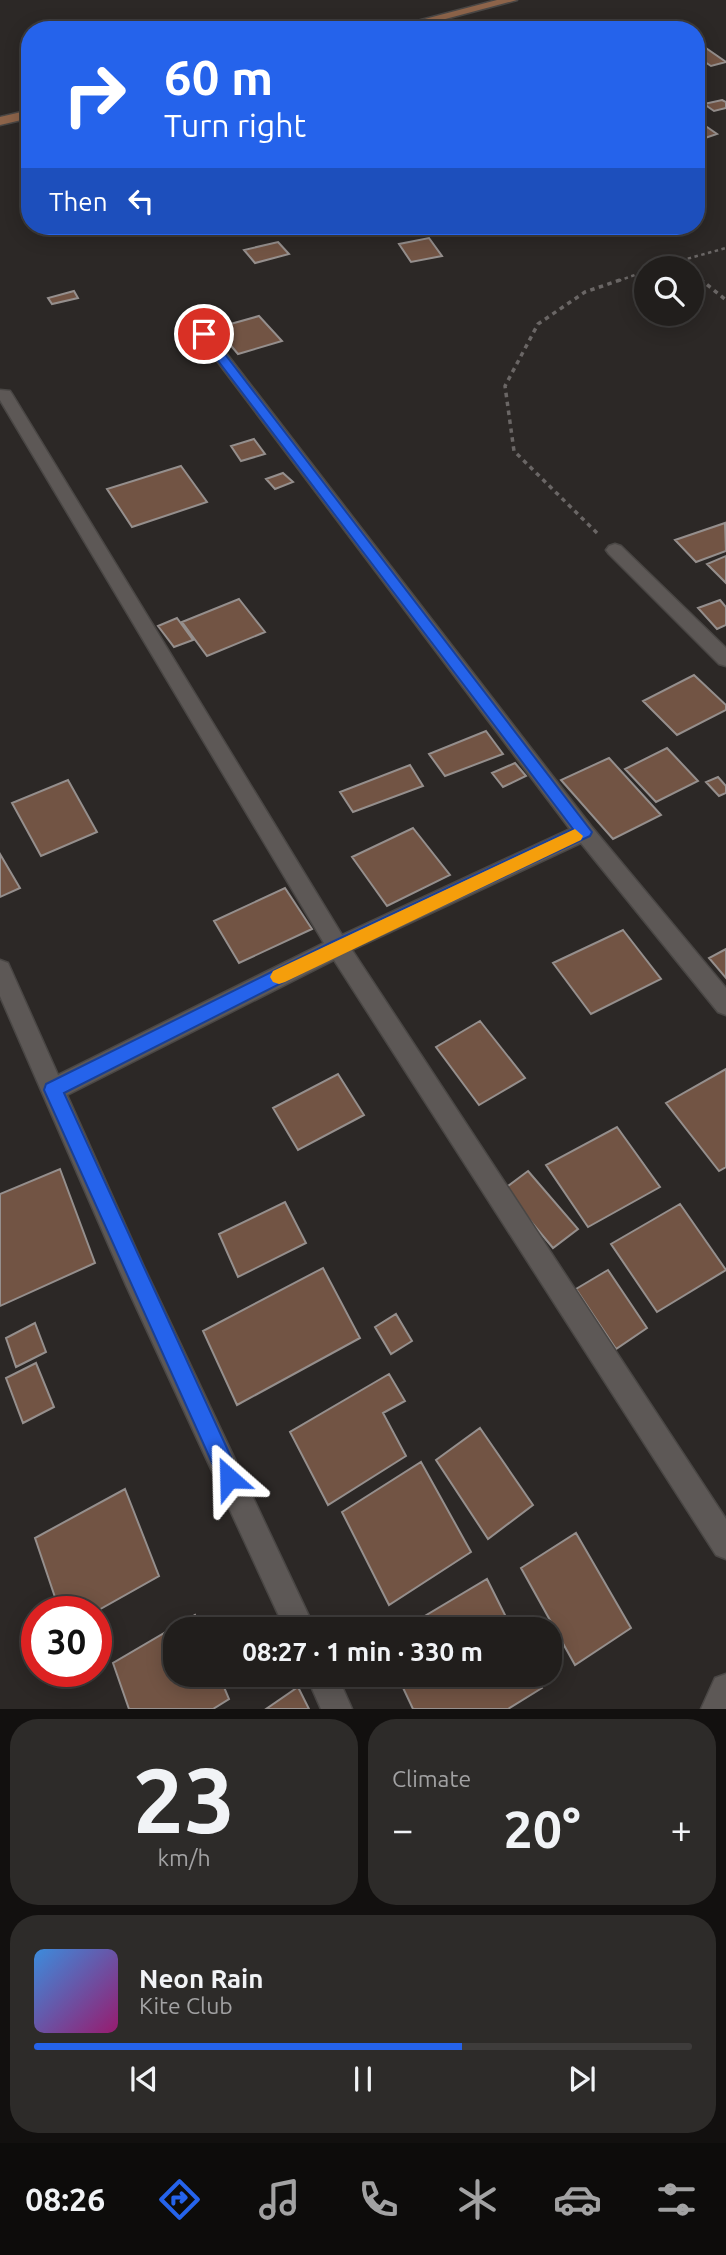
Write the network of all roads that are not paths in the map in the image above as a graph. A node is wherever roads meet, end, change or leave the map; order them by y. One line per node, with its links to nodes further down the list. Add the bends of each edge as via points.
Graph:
1 (511, 0): 2 (main road)
2 (426, 21)
3 (21, 116): 4 (main road)
4 (0, 121)
5 (204, 334): 9 (street)
6 (4, 394): 10 (street)
7 (615, 550): 8 (street)
8 (726, 659)
9 (584, 832): 10 (street); 12 (street)
10 (338, 947): 13 (street); 14 (street)
11 (0, 970): 13 (street)
12 (726, 1005)
13 (53, 1090): 15 (street)
14 (726, 1545)
15 (294, 1617)
16 (327, 1687): 18 (street)
17 (726, 1689): 19 (street)
18 (337, 1709)
19 (716, 1709)

